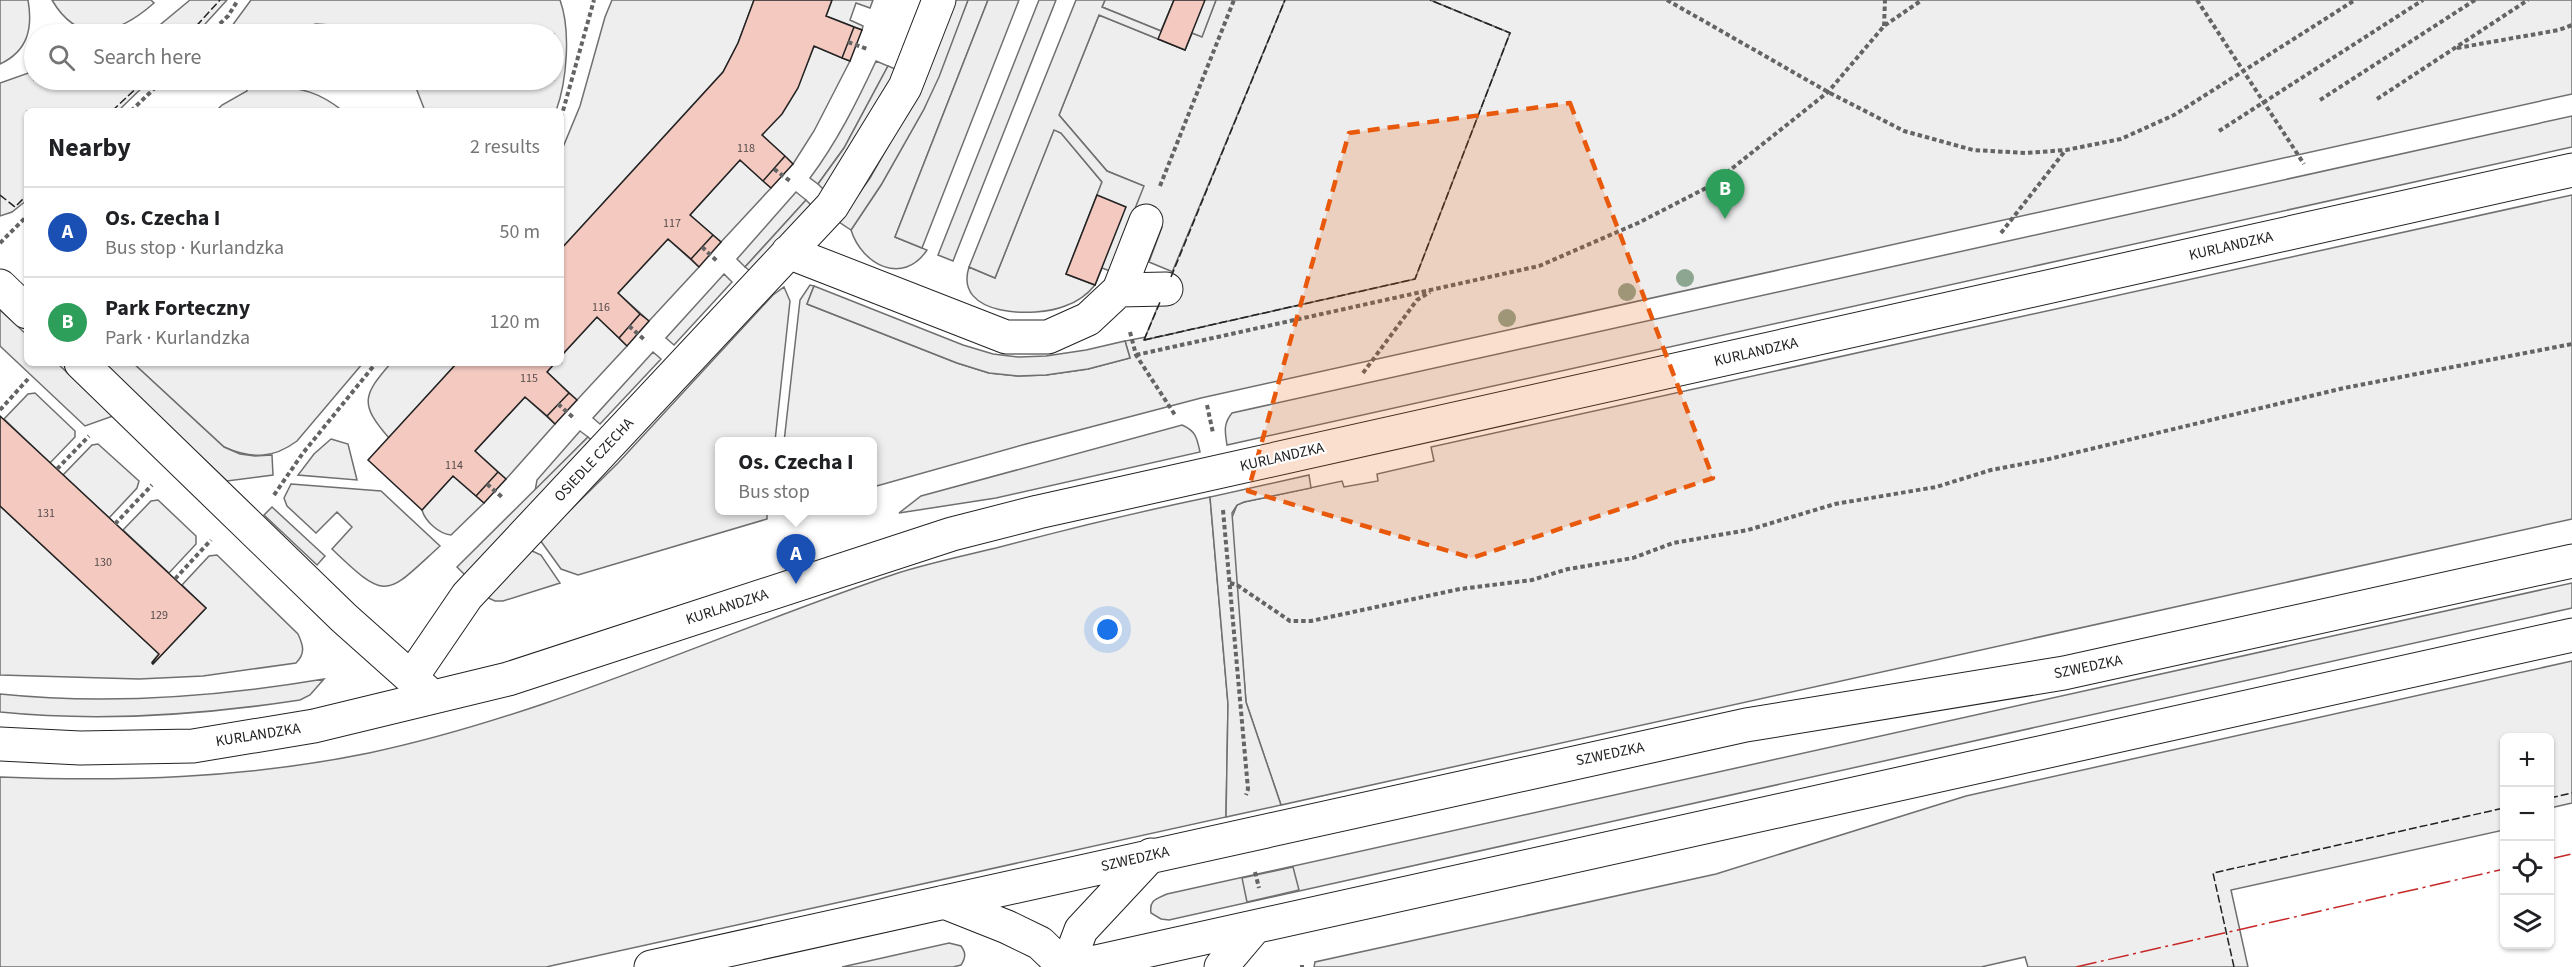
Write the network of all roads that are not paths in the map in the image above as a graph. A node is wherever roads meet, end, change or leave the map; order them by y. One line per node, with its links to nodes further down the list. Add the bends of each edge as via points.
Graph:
1 (939, 0): 4 (street, OSIEDLE CZECHA, via 904,87 832,206)
2 (2572, 170): 12 (street, KURLANDZKA, via 1038,512 952,534 508,679)
3 (1146, 221): 7 (street)
4 (788, 252): 7 (street, via 1006,337 1048,337 1088,319); 12 (street, OSIEDLE CZECHA, via 467,596)
5 (0, 286): 8 (street)
6 (1166, 289): 7 (street)
7 (1119, 290)
8 (24, 309)
9 (84, 366): 12 (street, via 344,618)
10 (2572, 561): 14 (street, SZWEDZKA, via 2064,673 1746,725)
11 (2572, 635): 16 (street)
12 (422, 688): 13 (street, KURLANDZKA, via 314,726 193,746 80,748)
13 (0, 744)
14 (1151, 855): 15 (street, SZWEDZKA); 18 (street, via 1081,930)
15 (944, 902): 17 (street, SZWEDZKA); 18 (street, via 1040,943)
16 (1261, 926): 19 (street); 20 (street)
17 (651, 967)
18 (1066, 967)
19 (1073, 967)
20 (1221, 967)

